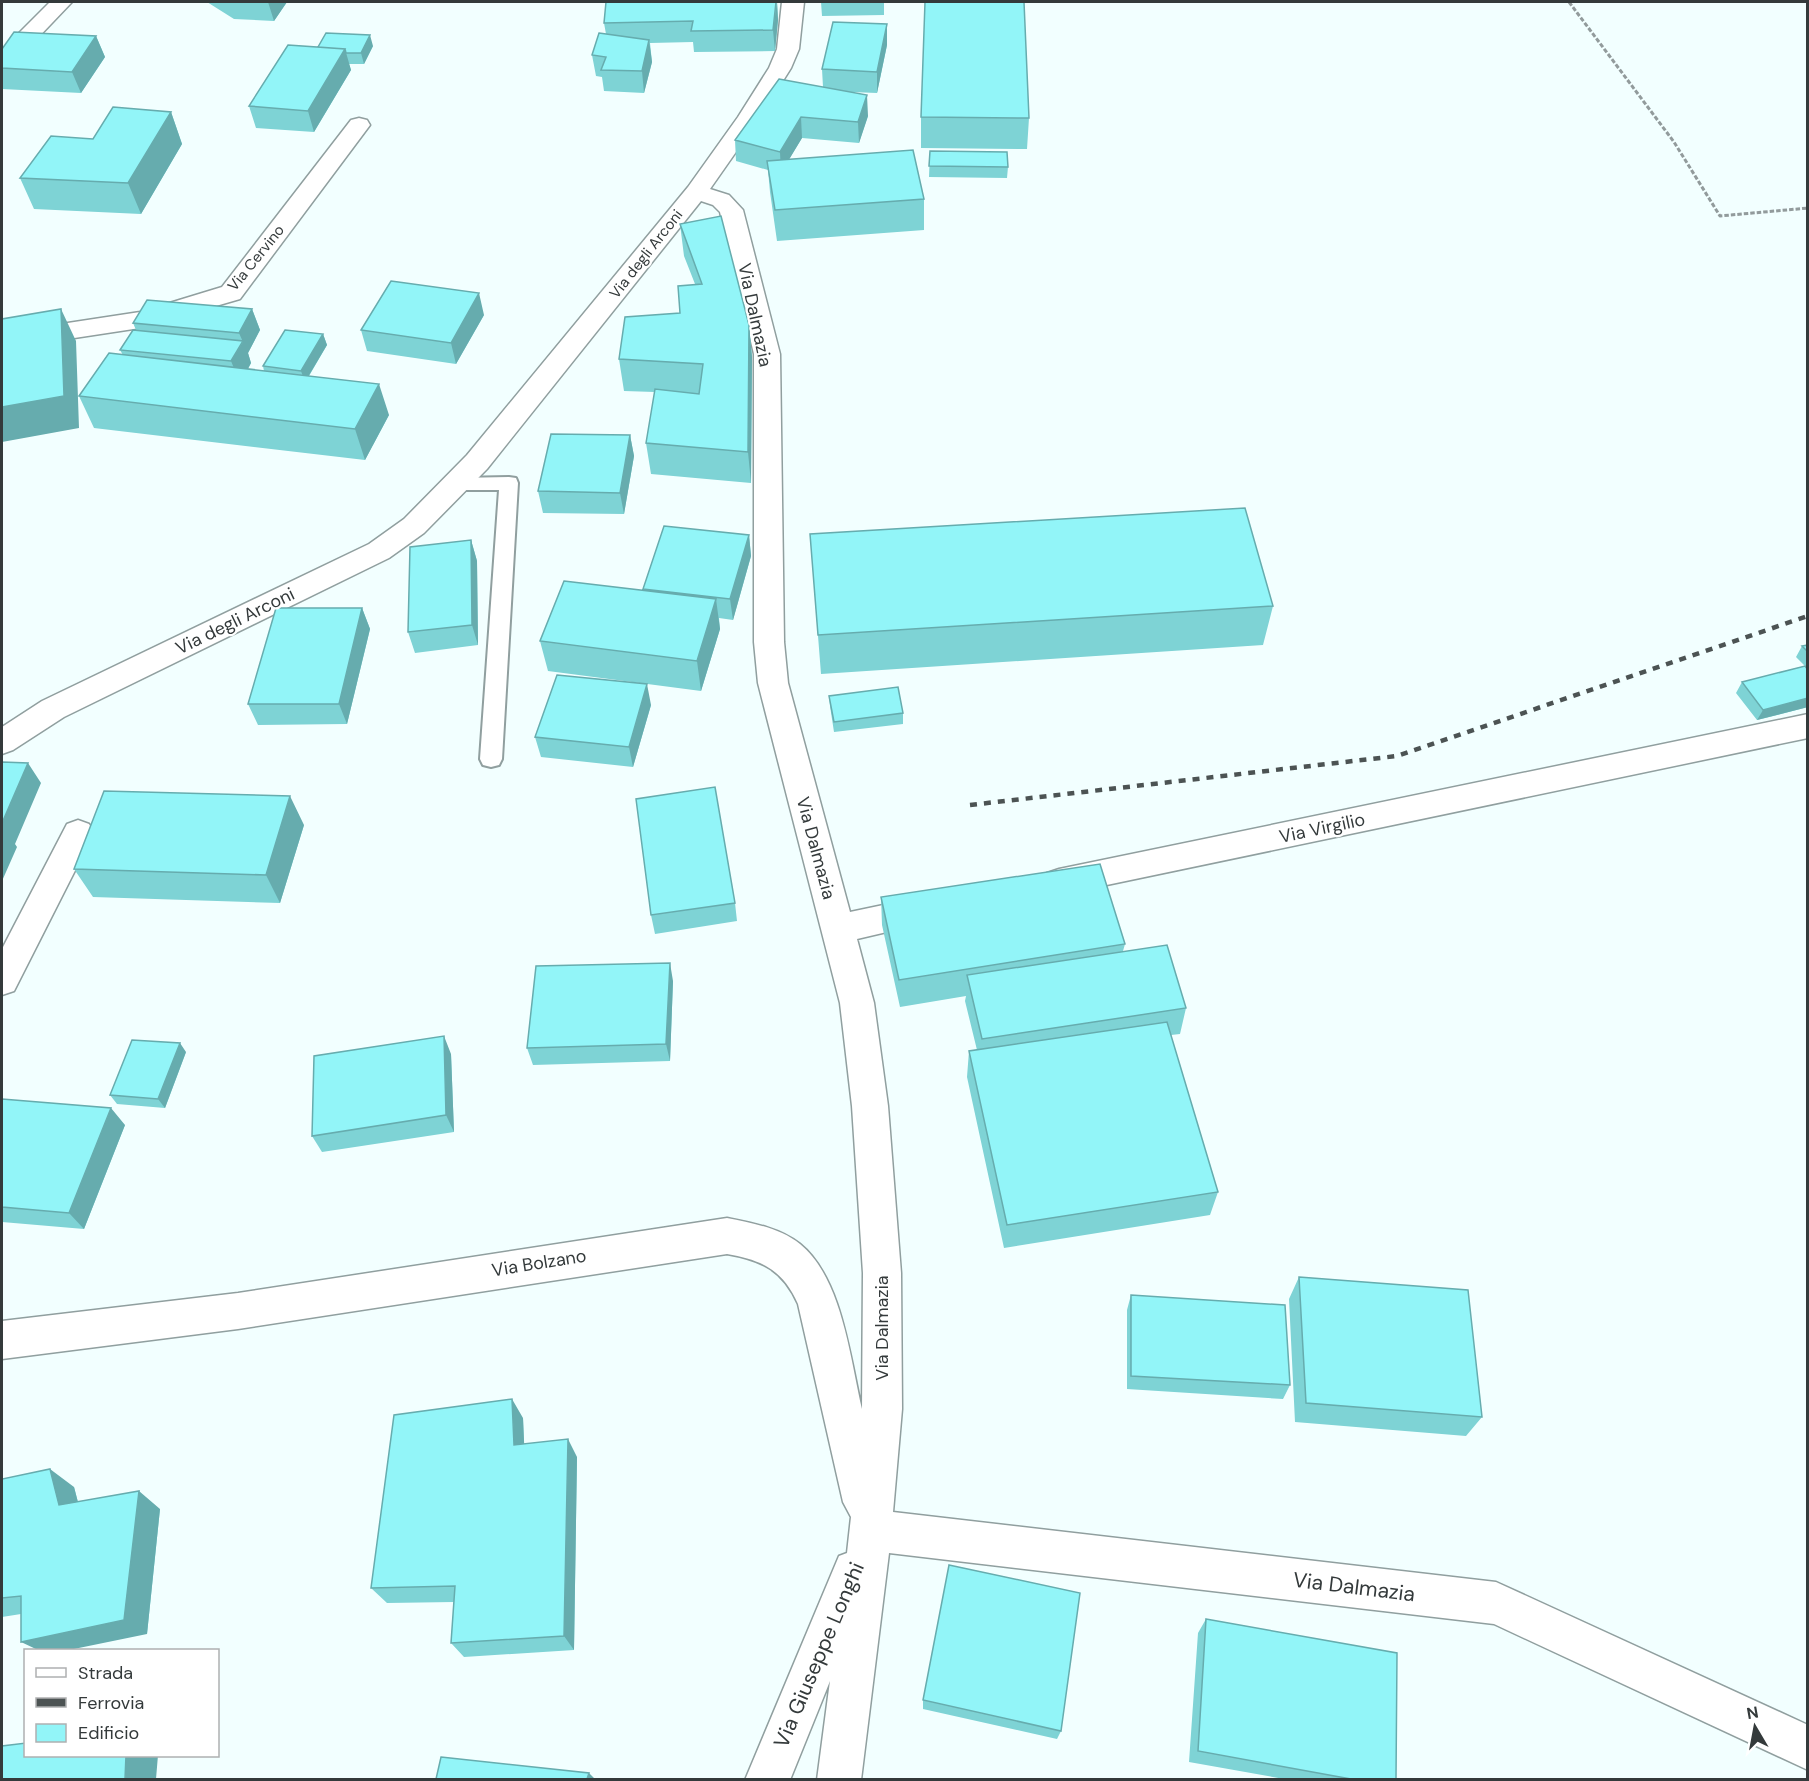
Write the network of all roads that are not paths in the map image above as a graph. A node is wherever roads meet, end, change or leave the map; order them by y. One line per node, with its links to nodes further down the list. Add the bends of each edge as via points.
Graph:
1 (61, 2): 3 (street)
2 (793, 2): 5 (street, Via degli Arconi, via 788,49 780,68)
3 (2, 62)
4 (359, 125): 6 (street, Via Cervino, via 231,293 140,320)
5 (696, 192): 7 (street, Via degli Arconi, via 499,438); 14 (street, Via Dalmazia, via 720,200 731,210 767,354 769,642 773,683)
6 (2, 341)
7 (457, 484): 9 (street, Via degli Arconi, via 414,526 379,551 53,709); 10 (lane, via 509,483)
8 (1808, 726): 12 (street, Via Virgilio)
9 (2, 742)
10 (491, 759)
11 (78, 833): 15 (street)
12 (1035, 887)
13 (953, 904): 14 (street)
14 (837, 928): 17 (street, Via Dalmazia, via 857,1003 870,1106 882,1273 882,1409)
15 (2, 981)
16 (2, 1340): 17 (street, Via Bolzano, via 238,1311 727,1236 758,1241 793,1263 809,1284 820,1315)
17 (871, 1530): 18 (street, Via Dalmazia, via 1496,1603); 19 (street, Via Giuseppe Longhi); 20 (street, Via Dalmazia)
18 (1808, 1748)
19 (766, 1779)
20 (839, 1779)

